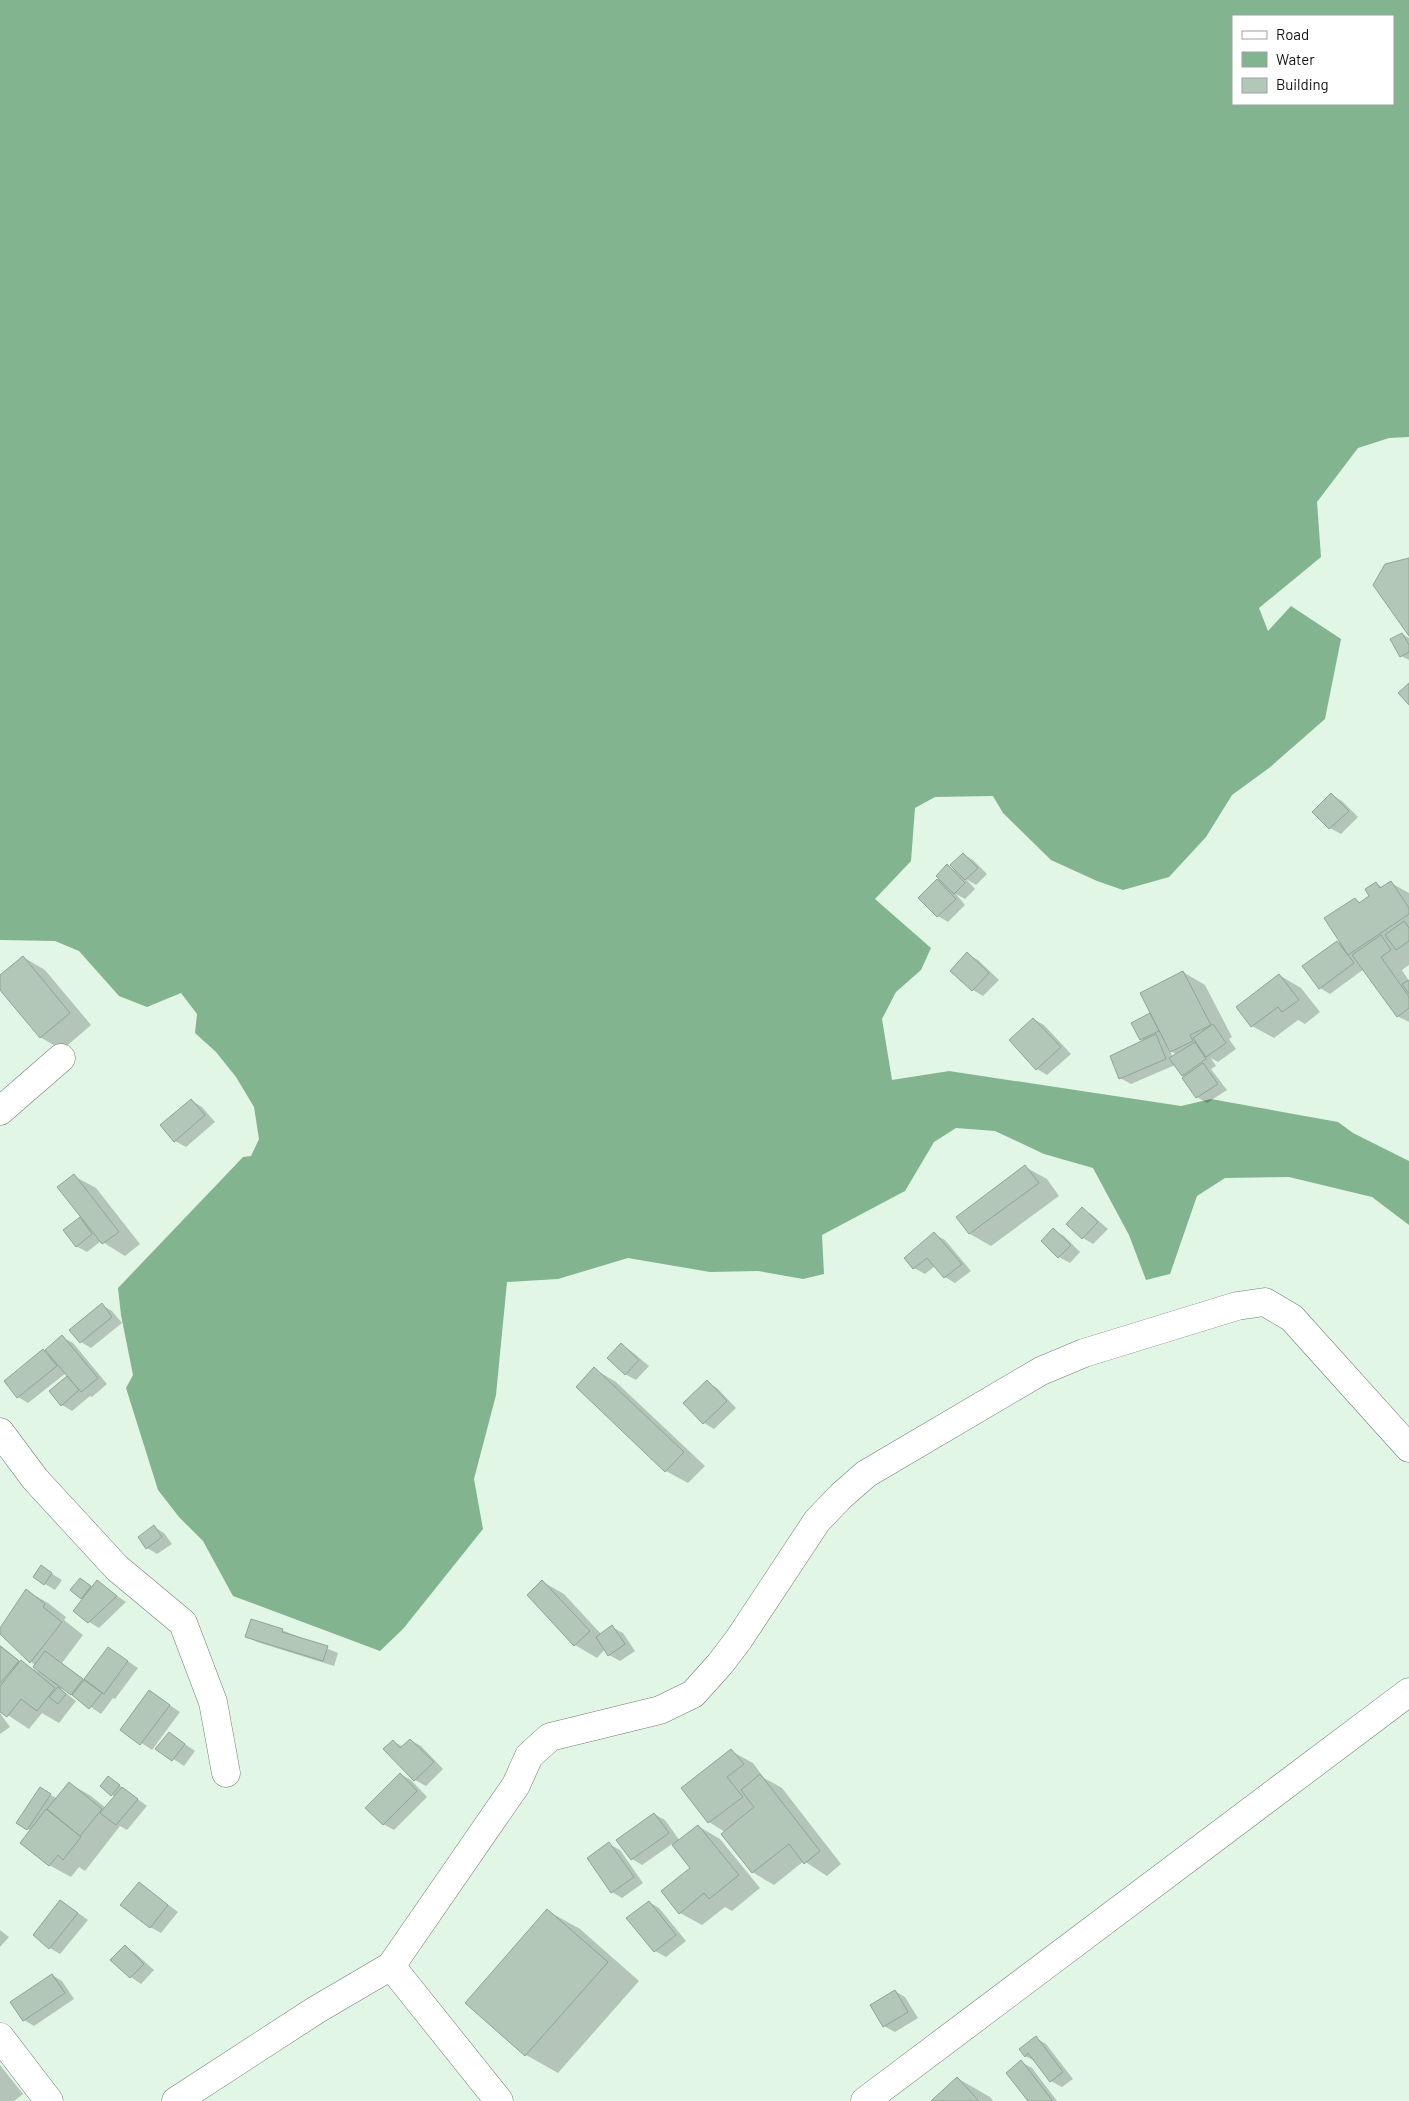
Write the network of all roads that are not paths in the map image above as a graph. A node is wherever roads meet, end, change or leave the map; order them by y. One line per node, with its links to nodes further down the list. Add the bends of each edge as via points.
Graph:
1 (61, 1058): 2 (street)
2 (0, 1111)
3 (0, 1432): 6 (street, via 34,1479 117,1568 183,1623 213,1702)
4 (1409, 1448): 7 (street, via 1292,1318 1266,1302 1237,1306 1084,1353 1041,1371 866,1474 841,1496 817,1521 739,1639 693,1694 660,1710 550,1737 528,1756 516,1785)
5 (1409, 1692): 12 (street)
6 (226, 1773)
7 (391, 1966): 10 (street, via 316,2010); 11 (street)
8 (0, 2037): 9 (street)
9 (49, 2101)
10 (176, 2101)
11 (499, 2101)
12 (865, 2101)

